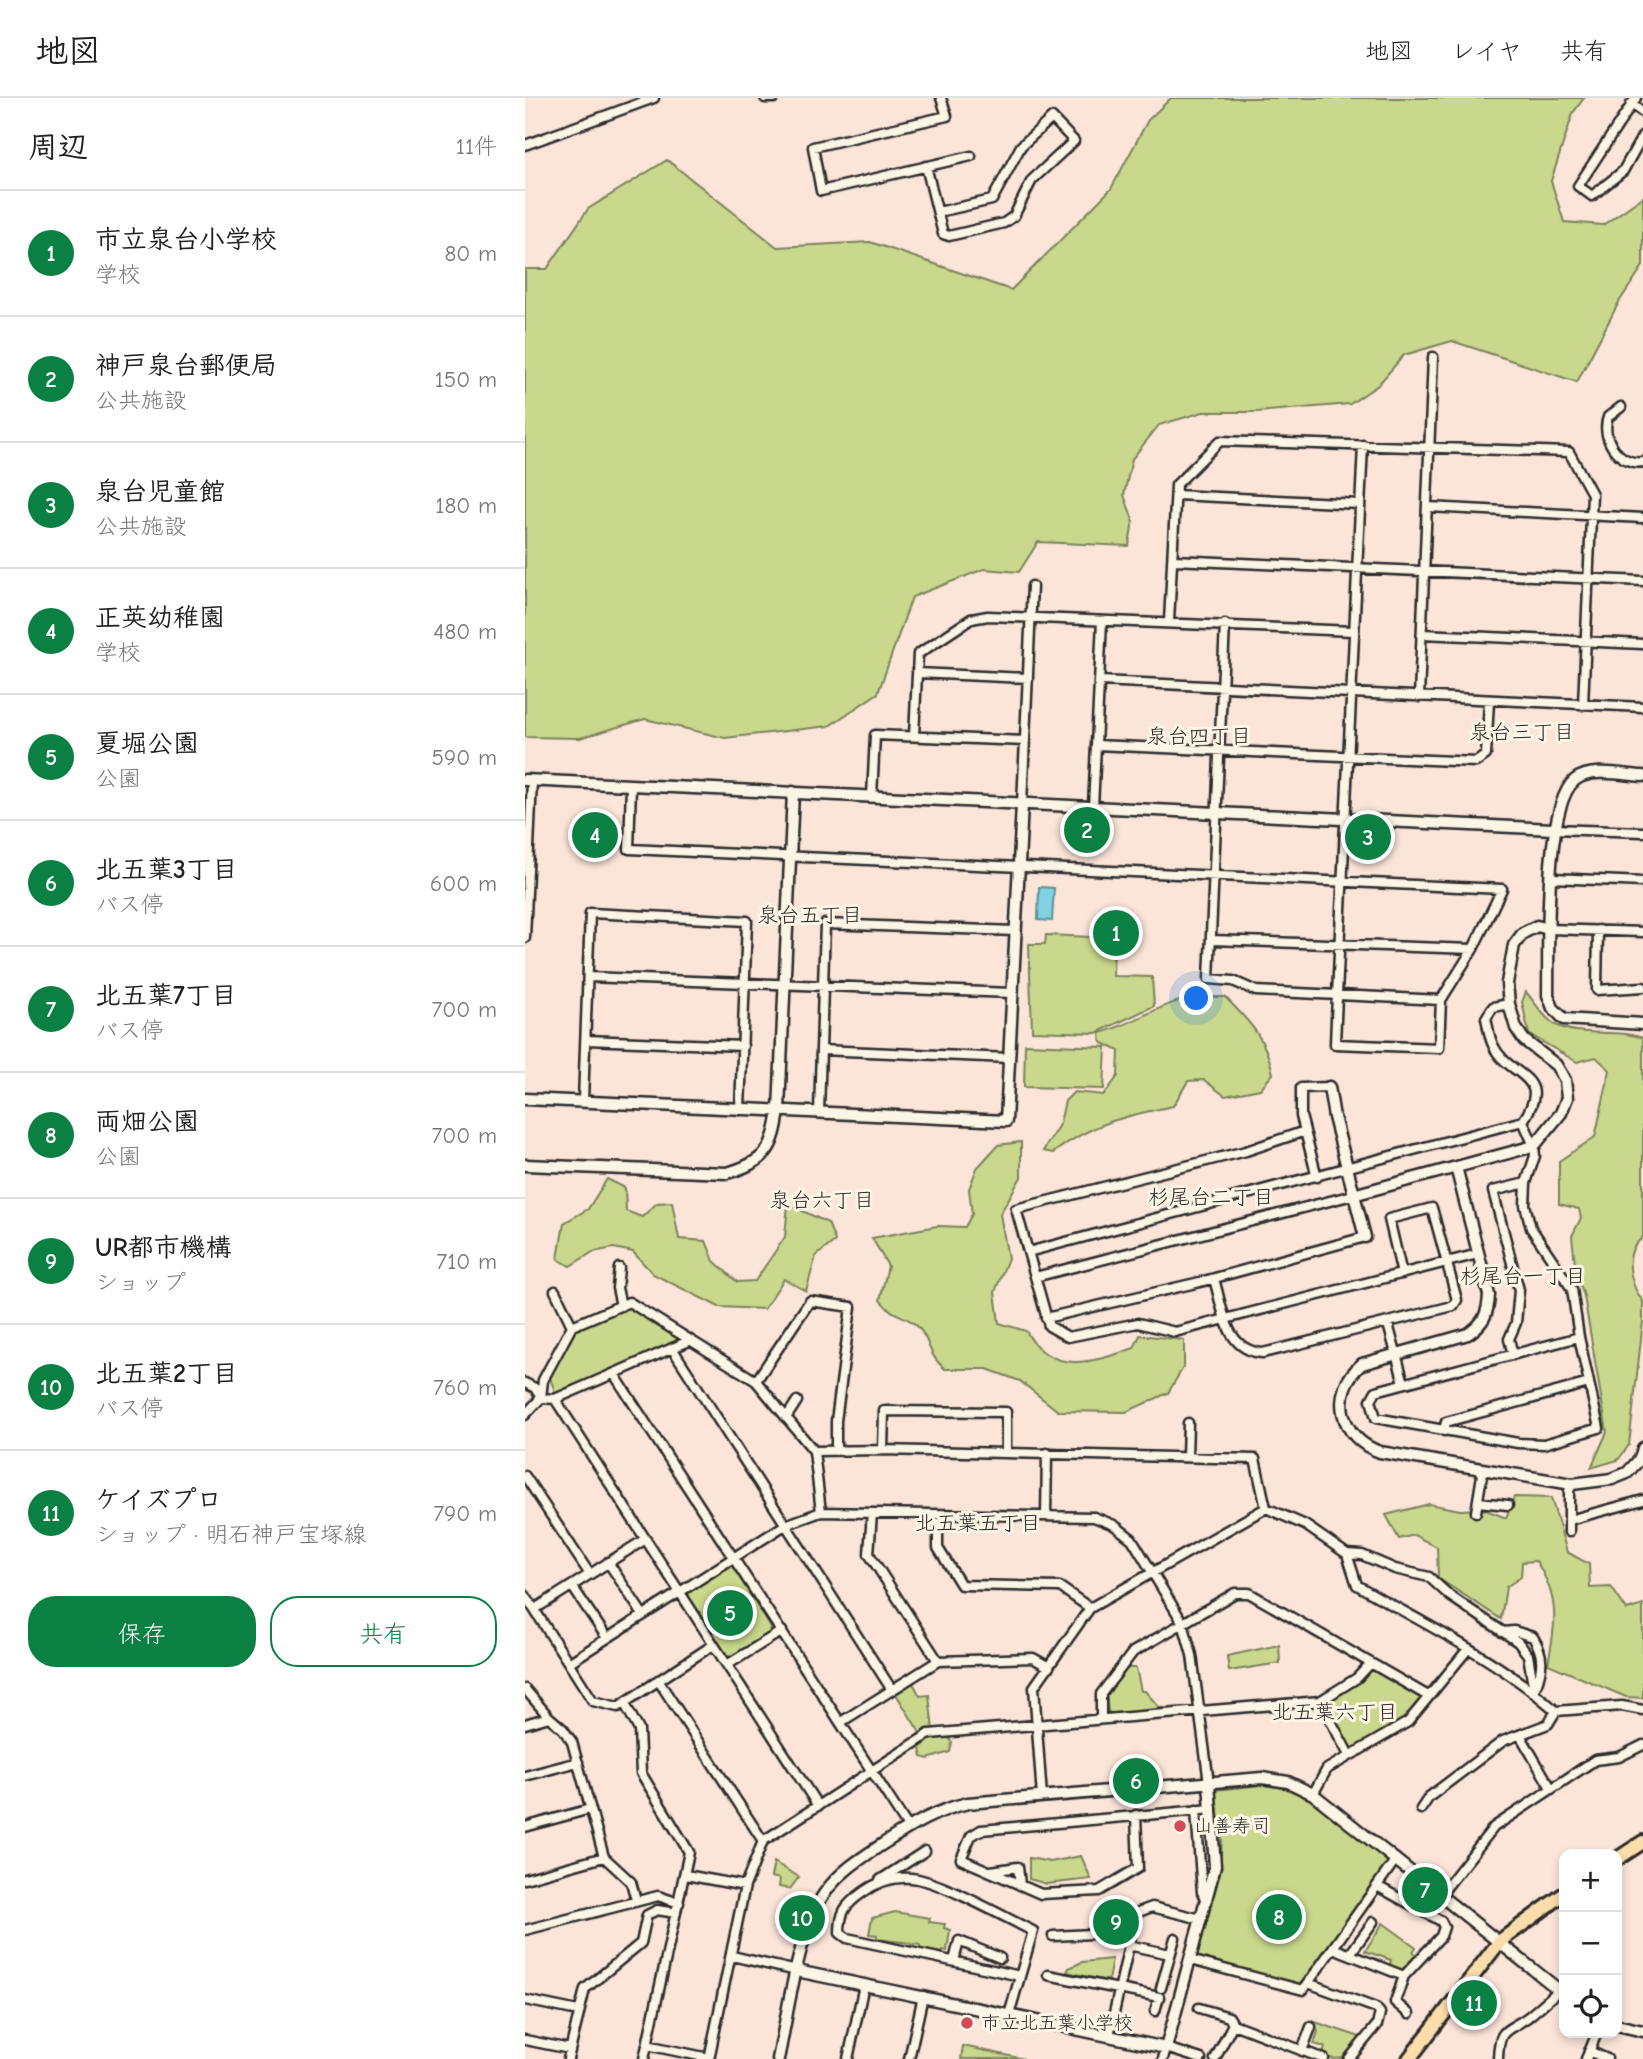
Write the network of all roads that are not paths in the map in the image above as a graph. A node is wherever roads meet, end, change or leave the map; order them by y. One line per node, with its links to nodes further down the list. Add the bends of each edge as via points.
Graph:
1 (654, 98): 8 (street)
2 (765, 98): 3 (street)
3 (774, 98)
4 (941, 98): 10 (street, via 947,116 813,147 821,191)
5 (1634, 101): 6 (street); 7 (street, via 1578,186 1592,196 1623,171)
6 (1643, 113)
7 (1643, 135)
8 (525, 145)
9 (971, 156): 10 (street)
10 (926, 166): 11 (street)
11 (938, 212): 11 (street, via 943,234 949,236 1004,223 1014,216 1032,180 1074,141 1052,118 1021,146 992,200)
12 (1433, 357): 15 (street)
13 (1621, 407): 16 (street, via 1608,417 1607,434 1619,456 1627,462)
14 (1363, 445): 15 (street); 17 (street, via 1220,441 1176,485); 18 (street)
15 (1430, 446): 19 (street); 20 (street, via 1569,452 1592,494)
16 (1643, 462)
17 (1176, 495): 18 (street); 22 (street)
18 (1359, 504): 23 (street)
19 (1428, 507): 20 (street); 24 (street)
20 (1592, 516): 21 (street); 25 (street)
21 (1643, 518)
22 (1174, 559): 23 (street); 30 (street)
23 (1357, 568): 24 (street); 32 (street)
24 (1425, 570): 25 (street); 33 (street)
25 (1588, 578): 26 (street); 34 (street)
26 (1643, 581)
27 (1032, 586): 28 (street)
28 (1031, 617): 29 (street); 36 (street, via 971,619 918,653); 37 (street)
29 (1102, 621): 30 (street); 38 (street)
30 (1169, 622): 31 (street)
31 (1225, 624): 32 (street); 39 (street)
32 (1353, 631): 40 (street)
33 (1422, 634): 34 (street); 41 (street)
34 (1585, 642): 35 (street); 43 (street)
35 (1643, 644)
36 (917, 673): 37 (street); 45 (street)
37 (1028, 678): 46 (street)
38 (1100, 681): 39 (street); 47 (street)
39 (1223, 688): 40 (street); 48 (street)
40 (1351, 694): 41 (street); 49 (street)
41 (1419, 696): 42 (street)
42 (1489, 701): 43 (street); 49 (street, via 1486,754 1476,762)
43 (1583, 705): 44 (street)
44 (1643, 707)
45 (914, 736): 46 (street); 54 (street, via 875,736)
46 (1025, 741): 55 (street)
47 (1096, 745): 48 (street); 56 (street)
48 (1220, 751): 49 (street); 57 (street)
49 (1349, 757): 58 (street)
50 (1643, 776): 59 (street, via 1593,773 1576,779 1562,796)
51 (528, 780): 52 (street); 61 (street)
52 (631, 785): 53 (street); 62 (street, via 629,849)
53 (793, 792): 54 (street); 62 (street)
54 (872, 797): 55 (street)
55 (1022, 804): 56 (street); 63 (street)
56 (1093, 807): 57 (street)
57 (1217, 813): 58 (street); 64 (street)
58 (1345, 819): 59 (street); 66 (street)
59 (1553, 829): 60 (street); 65 (street)
60 (1643, 832)
61 (527, 844): 68 (street)
62 (790, 856): 63 (street); 79 (street)
63 (1019, 868): 64 (street); 71 (street)
64 (1213, 876): 66 (street); 74 (street)
65 (1552, 878): 67 (street); 69 (street)
66 (1343, 881): 75 (street); 76 (street, via 1502,889)
67 (1643, 882)
68 (526, 909): 73 (street)
69 (1549, 929): 70 (street); 85 (street, via 1537,926 1523,933 1514,945 1508,973); 86 (street, via 1548,995 1553,1008 1564,1019)
70 (1598, 930): 72 (street); 81 (street, via 1597,990)
71 (1016, 931): 80 (street, via 825,924); 82 (street)
72 (1643, 932)
73 (525, 937)
74 (1211, 940): 75 (street); 83 (street, via 1209,979 1233,981 1256,991)
75 (1339, 946): 76 (street); 83 (street)
76 (1473, 949): 84 (street)
77 (588, 977): 78 (street); 78 (street, via 590,913 747,921); 87 (street)
78 (745, 983): 79 (street); 88 (street)
79 (784, 985): 80 (street); 95 (street)
80 (823, 986): 82 (street); 89 (street)
81 (1643, 987)
82 (1013, 993): 90 (street)
83 (1337, 995): 84 (street); 84 (street, via 1335,1044 1439,1048)
84 (1441, 1000)
85 (1509, 1004): 97 (street, via 1493,1007 1486,1018 1493,1046 1529,1078 1534,1091 1533,1107); 99 (street, via 1524,1040 1556,1065 1565,1080 1567,1098 1561,1113)
86 (1643, 1024)
87 (586, 1040): 88 (street); 93 (street)
88 (743, 1046): 94 (street)
89 (821, 1050): 90 (street); 96 (street)
90 (1009, 1058): 96 (street, via 1006,1121)
91 (1329, 1087): 98 (street, via 1301,1088); 102 (street)
92 (525, 1099): 93 (street)
93 (583, 1101): 94 (street)
94 (740, 1110): 95 (street)
95 (779, 1110): 96 (street); 100 (street, via 769,1150 747,1167 727,1172)
96 (819, 1112)
97 (1523, 1121): 99 (street); 102 (street)
98 (1305, 1131): 103 (street); 107 (street, via 1246,1151 1016,1209)
99 (1534, 1146): 101 (street); 104 (street)
100 (525, 1165)
101 (1456, 1167): 105 (street); 108 (street)
102 (1346, 1169): 103 (street); 105 (street)
103 (1317, 1177): 107 (street)
104 (1526, 1183): 120 (street, via 1531,1228 1572,1289); 124 (street, via 1493,1191 1519,1290 1509,1339)
105 (1353, 1195): 106 (street); 112 (street)
106 (1365, 1237): 113 (street)
107 (1028, 1252): 112 (street)
108 (1478, 1254): 109 (street); 123 (street, via 1489,1295 1481,1325 1468,1334)
109 (1447, 1262): 111 (street); 111 (street, via 1432,1208 1388,1219); 118 (street, via 1457,1300 1453,1306)
110 (619, 1268): 115 (street)
111 (1402, 1274): 117 (street)
112 (1035, 1277): 116 (street)
113 (1214, 1279): 116 (street); 117 (street)
114 (555, 1292): 119 (street)
115 (621, 1306): 119 (street); 121 (street, via 629,1303)
116 (1046, 1318): 117 (street, via 1049,1326 1068,1337 1138,1323 1175,1332)
117 (1226, 1318): 118 (street, via 1238,1345 1263,1353)
118 (1388, 1324): 123 (street)
119 (572, 1326): 130 (street, via 543,1380)
120 (1579, 1337): 124 (street); 129 (street)
121 (689, 1341): 122 (street); 126 (street)
122 (672, 1348): 125 (street); 158 (street)
123 (1396, 1354): 128 (street); 145 (street, via 1362,1364 1349,1374 1342,1404 1353,1436 1362,1446 1380,1452)
124 (1513, 1355): 128 (street)
125 (614, 1374): 131 (street); 162 (street)
126 (756, 1381): 134 (street); 140 (street, via 810,1301 851,1307)
127 (525, 1383): 130 (street)
128 (1404, 1383): 136 (street, via 1375,1391 1371,1399 1376,1418)
129 (1589, 1383): 136 (street, via 1447,1422); 136 (street, via 1599,1429 1545,1444)
130 (541, 1398): 131 (street); 133 (street)
131 (555, 1399): 160 (street)
132 (797, 1401): 134 (street)
133 (525, 1414)
134 (786, 1418): 139 (street)
135 (1188, 1423): 143 (street)
136 (1444, 1431)
137 (1643, 1448): 144 (street)
138 (883, 1450): 140 (street); 141 (street); 141 (street, via 884,1411 1006,1412)
139 (814, 1451): 140 (street); 152 (street)
140 (836, 1451)
141 (1006, 1453): 142 (street)
142 (1047, 1453): 143 (street); 156 (street)
143 (1187, 1457): 151 (street, via 1255,1459)
144 (1641, 1459): 147 (street, via 1612,1479)
145 (1483, 1469): 147 (street); 149 (street)
146 (525, 1476): 165 (street)
147 (1572, 1484): 157 (street)
148 (1643, 1500): 157 (street)
149 (1478, 1502): 150 (street); 153 (street)
150 (1508, 1505)
151 (1266, 1508): 161 (street, via 1305,1525); 164 (street)
152 (821, 1512): 154 (street); 158 (street)
153 (1476, 1512)
154 (871, 1513): 155 (street); 178 (street, via 869,1554)
155 (939, 1515): 156 (street); 169 (street, via 938,1548 961,1585 1060,1587)
156 (1046, 1516): 164 (street, via 1094,1517 1114,1524 1132,1539)
157 (1569, 1520): 159 (street)
158 (785, 1525): 162 (street); 185 (street)
159 (1569, 1532)
160 (644, 1540): 163 (street); 167 (street)
161 (1347, 1554): 174 (street, via 1429,1577); 177 (street, via 1357,1585)
162 (733, 1557): 167 (street); 173 (street)
163 (608, 1562): 165 (street); 171 (street)
164 (1153, 1572): 169 (street); 172 (street)
165 (589, 1573): 166 (street)
166 (572, 1586): 170 (street); 175 (street)
167 (679, 1592): 171 (street); 176 (street)
168 (525, 1595): 170 (street)
169 (1090, 1608): 182 (street)
170 (535, 1609): 179 (street)
171 (643, 1615): 175 (street)
172 (1183, 1623): 180 (street, via 1235,1593 1248,1593); 191 (street); 194 (street, via 1133,1651 1101,1694)
173 (782, 1632): 181 (street); 195 (street)
174 (1501, 1632): 186 (street, via 1518,1642 1528,1656); 186 (street, via 1533,1637 1542,1652)
175 (607, 1638): 179 (street)
176 (713, 1645): 181 (street); 183 (street)
177 (1468, 1649): 186 (street); 187 (street)
178 (938, 1661): 182 (street, via 1033,1658); 185 (street)
179 (570, 1662): 189 (street, via 593,1701 618,1707)
180 (1371, 1663): 187 (street); 188 (street, via 1357,1678)
181 (727, 1665): 208 (street)
182 (1049, 1667): 197 (street, via 1034,1686)
183 (658, 1680): 189 (street); 216 (street)
184 (525, 1689): 193 (street)
185 (892, 1690): 195 (street)
186 (1534, 1691): 192 (street)
187 (1428, 1696): 200 (street, via 1408,1722)
188 (1319, 1701): 191 (street); 200 (street)
189 (625, 1703): 223 (street, via 639,1730 641,1773 689,1852)
190 (1643, 1710): 192 (street, via 1622,1706)
191 (1198, 1711): 194 (street); 204 (street)
192 (1556, 1711): 198 (street, via 1548,1724)
193 (549, 1717): 196 (street); 201 (street, via 572,1742)
194 (1101, 1719): 197 (street)
195 (841, 1722): 202 (street)
196 (525, 1724)
197 (1035, 1725): 202 (street, via 929,1734); 207 (street)
198 (1520, 1735): 205 (street); 211 (street, via 1503,1741 1429,1797)
199 (1643, 1745): 205 (street, via 1619,1757 1595,1760)
200 (1349, 1755): 206 (street, via 1327,1769)
201 (577, 1762): 203 (street); 209 (street)
202 (872, 1772): 208 (street); 215 (street)
203 (525, 1776)
204 (1209, 1783): 206 (street, via 1271,1779); 207 (street); 210 (street)
205 (1551, 1788): 229 (street, via 1494,1827)
206 (1313, 1794): 221 (street)
207 (1042, 1797): 215 (street, via 960,1805)
208 (818, 1805): 216 (street)
209 (590, 1809): 214 (street); 220 (street)
210 (1212, 1809): 212 (street); 232 (street, via 1215,1866)
211 (1421, 1809)
212 (1196, 1810): 213 (street); 232 (street)
213 (1136, 1815): 222 (street, via 975,1831 961,1859); 226 (street, via 1138,1868 1099,1891 1041,1894)
214 (525, 1827)
215 (908, 1827): 250 (street, via 851,1865 825,1893 809,1925)
216 (763, 1841): 227 (street)
217 (1643, 1842): 219 (main road)
218 (925, 1851): 225 (street)
219 (1622, 1856)
220 (604, 1857): 224 (street); 231 (street, via 632,1882)
221 (1396, 1859): 228 (street); 229 (street)
222 (988, 1871): 226 (street); 226 (street, via 1018,1867)
223 (686, 1875): 227 (street); 233 (street)
224 (525, 1878)
225 (878, 1881): 249 (street, via 845,1905 840,1933); 252 (street, via 919,1879 1033,1931)
226 (1020, 1885)
227 (745, 1886): 246 (street)
228 (1377, 1886): 243 (street); 253 (street, via 1434,1916 1444,1927)
229 (1441, 1894): 241 (street)
230 (1559, 1898): 241 (main road)
231 (636, 1900): 233 (street, via 657,1896); 237 (street)
232 (1206, 1901): 235 (street)
233 (679, 1903): 234 (street)
234 (676, 1913): 263 (street, via 657,1910 647,1915 641,1943 585,1989); 274 (street)
235 (1201, 1919): 238 (street, via 1152,1907 1136,1913); 248 (street)
236 (1373, 1922): 245 (street)
237 (525, 1930)
238 (1131, 1932): 239 (street); 242 (street)
239 (1053, 1936)
240 (1175, 1938): 244 (street)
241 (1500, 1941): 258 (street); 290 (main road)
242 (1128, 1945): 244 (street); 257 (street)
243 (1333, 1948): 245 (street); 254 (street)
244 (1170, 1954): 256 (street)
245 (1350, 1954): 253 (street)
246 (731, 1956): 250 (street); 281 (street)
247 (1000, 1958): 249 (street, via 959,1941)
248 (1190, 1960): 254 (street, via 1303,1990); 275 (street)
249 (954, 1961): 252 (street)
250 (797, 1972): 255 (street); 282 (street)
251 (1048, 1975): 257 (street)
252 (1020, 1976): 266 (street)
253 (1404, 1976): 265 (street, via 1395,2002)
254 (1308, 1983): 289 (street, via 1380,2013 1377,2025)
255 (864, 1984): 260 (street); 283 (street)
256 (1161, 1988)
257 (1119, 1989): 264 (street, via 1159,1997); 271 (street)
258 (1559, 1990)
259 (1559, 1994): 291 (street, via 1501,2033)
260 (923, 1996): 266 (street); 284 (street)
261 (525, 2000): 263 (street)
262 (1199, 2008): 267 (street, via 1229,2017)
263 (578, 2011): 276 (street)
264 (1155, 2011)
265 (1409, 2014)
266 (1009, 2015): 271 (street)
267 (1233, 2024): 277 (street); 287 (street)
268 (1622, 2026): 270 (street)
269 (1311, 2027): 277 (street)
270 (1643, 2031)
271 (1109, 2036): 275 (street)
272 (1595, 2038): 278 (street)
273 (525, 2040): 276 (street)
274 (647, 2045): 280 (street); 281 (street)
275 (1165, 2048): 285 (street); 286 (street)
276 (571, 2049): 279 (street)
277 (1302, 2051): 288 (street)
278 (1587, 2055): 292 (street)
279 (568, 2059)
280 (644, 2059)
281 (709, 2059)
282 (778, 2059)
283 (848, 2059)
284 (909, 2059)
285 (1163, 2059)
286 (1202, 2059)
287 (1215, 2059)
288 (1324, 2059)
289 (1349, 2059)
290 (1409, 2059)
291 (1499, 2059)
292 (1607, 2059)

